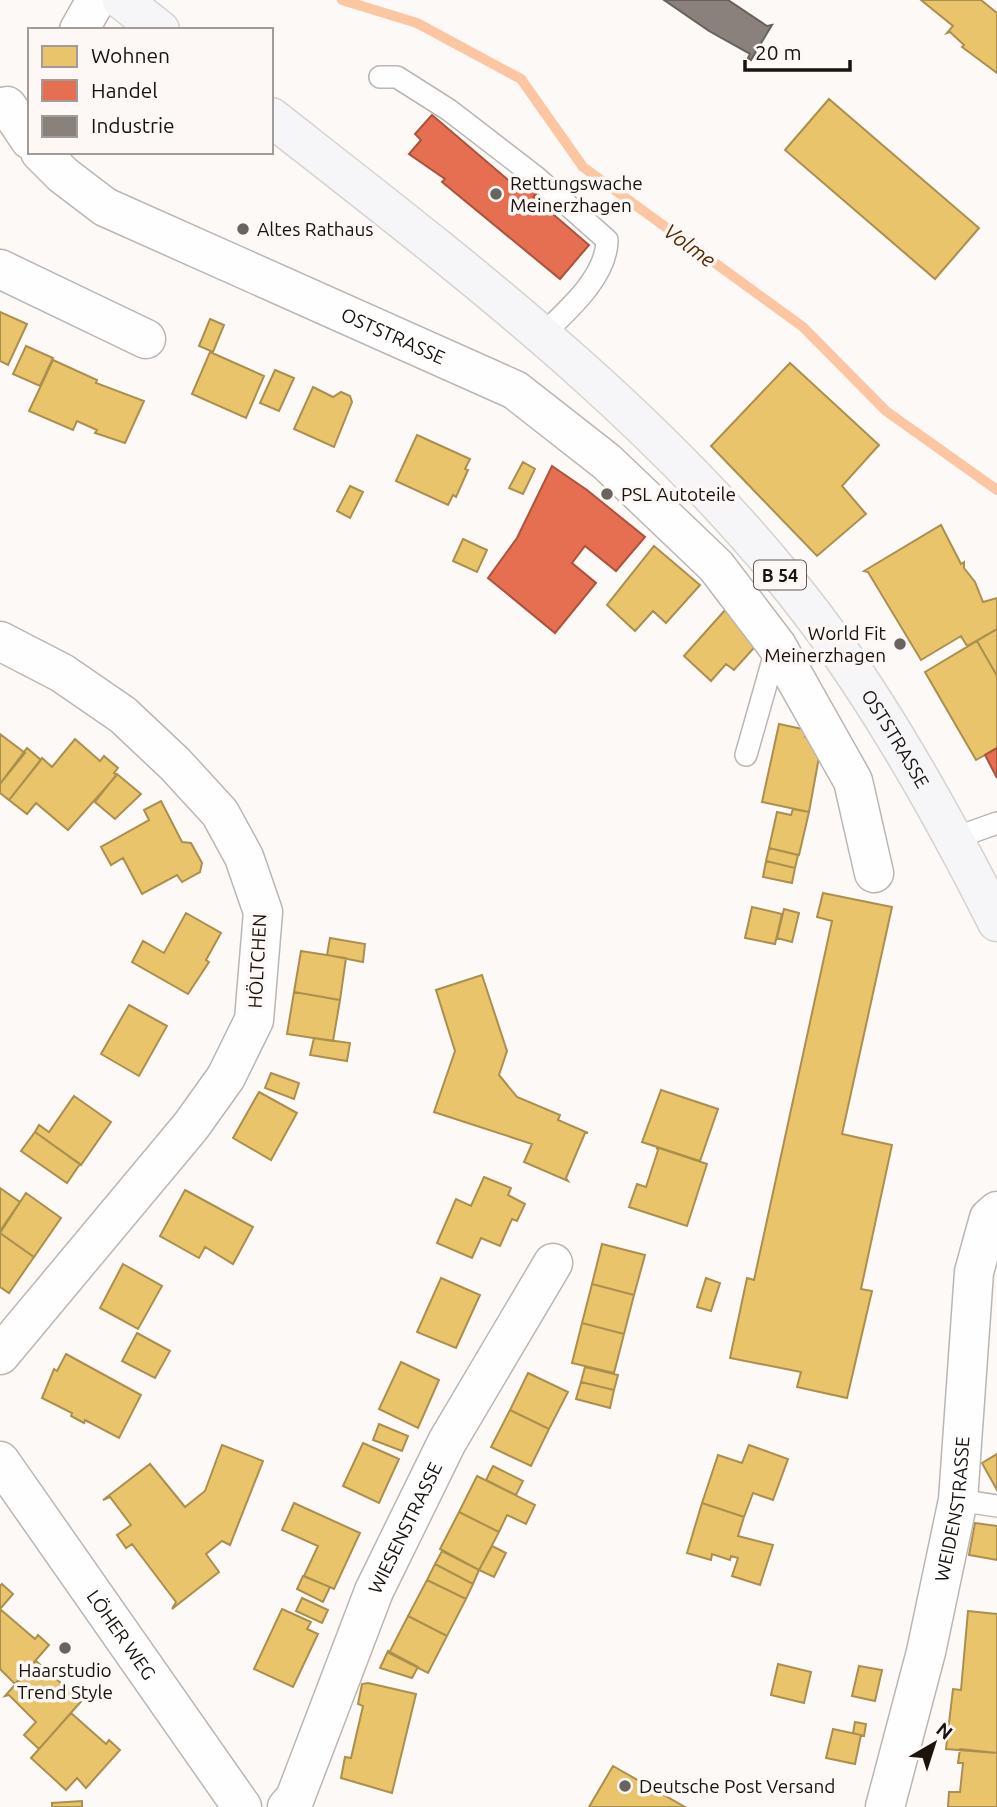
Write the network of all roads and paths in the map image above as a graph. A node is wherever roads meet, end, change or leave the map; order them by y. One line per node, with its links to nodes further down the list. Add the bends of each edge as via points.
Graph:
1 (96, 0): 3 (street)
2 (122, 0): 4 (main road)
3 (80, 28)
4 (157, 28)
5 (380, 77): 11 (lane, via 397,77 449,110 536,177 607,240 607,256 592,278)
6 (12, 102): 8 (street)
7 (273, 119): 11 (main road, OSTSTRASSE / B 54)
8 (28, 136)
9 (42, 154): 14 (street, OSTSTRASSE, via 105,207 515,390 607,462)
10 (0, 269): 12 (street)
11 (541, 336): 13 (main road, OSTSTRASSE / B 54, via 637,424)
12 (146, 339)
13 (747, 536): 14 (street); 19 (main road, OSTSTRASSE / B 54, via 813,616)
14 (716, 566): 16 (street, OSTSTRASSE)
15 (0, 641): 24 (street, HÖLTCHEN, via 62,673 123,715 175,764 220,813 244,858 263,912 254,1020 226,1077 191,1126)
16 (777, 646): 17 (lane); 20 (street, OSTSTRASSE, via 853,781)
17 (746, 755)
18 (997, 823): 19 (lane)
19 (955, 838): 21 (main road, OSTSTRASSE / B 54)
20 (874, 873)
21 (997, 922)
22 (997, 1211): 26 (street, WEIDENSTRASSE, via 989,1218 974,1272)
23 (553, 1264): 29 (street, WIESENSTRASSE, via 435,1467 374,1591)
24 (0, 1355)
25 (0, 1461): 28 (street, LÖHER WEG)
26 (958, 1500): 27 (lane); 30 (street, WEIDENSTRASSE, via 926,1653)
27 (997, 1506)
28 (242, 1807)
29 (288, 1807)
30 (885, 1807)

